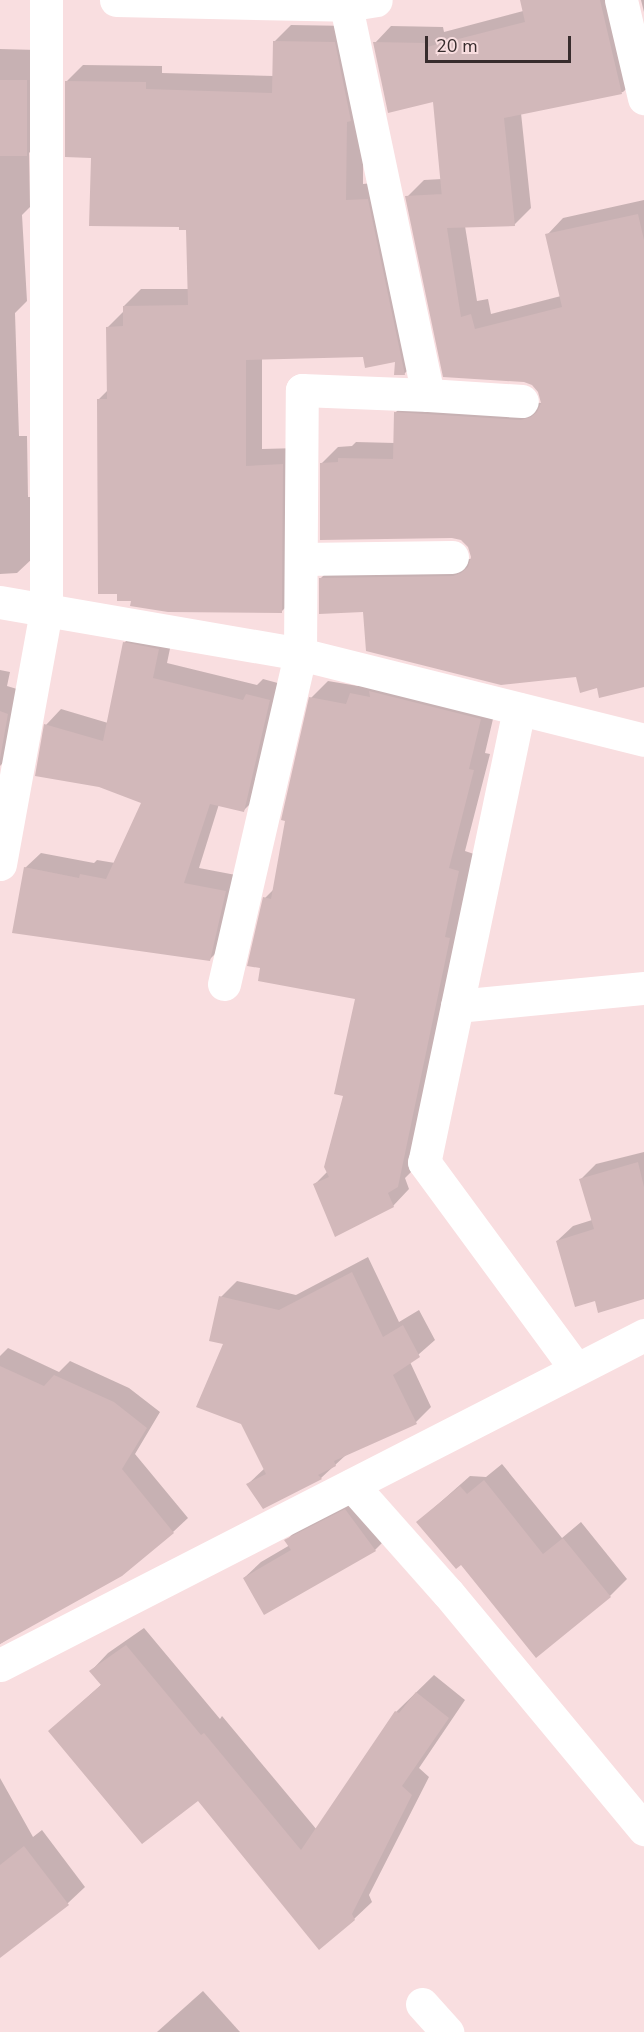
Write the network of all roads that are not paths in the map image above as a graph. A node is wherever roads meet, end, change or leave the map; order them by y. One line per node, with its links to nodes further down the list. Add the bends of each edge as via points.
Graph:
1 (46, 0): 11 (street)
2 (116, 0): 4 (street)
3 (621, 0): 5 (street)
4 (361, 2): 6 (street)
5 (644, 98)
6 (429, 395): 7 (street); 9 (street, via 302,390)
7 (522, 400)
8 (452, 557): 9 (street)
9 (301, 559): 12 (street)
10 (0, 602): 11 (street)
11 (46, 610): 12 (street); 15 (street)
12 (300, 654): 13 (street); 16 (street)
13 (519, 708): 14 (street); 18 (street)
14 (644, 740)
15 (0, 864)
16 (224, 984)
17 (644, 988): 18 (street)
18 (457, 1006): 20 (street, via 424,1162)
19 (644, 1335): 20 (street)
20 (576, 1369): 21 (street)
21 (352, 1485): 22 (street); 23 (street)
22 (0, 1665)
23 (644, 1829)
24 (422, 2004): 25 (street)
25 (447, 2032)

